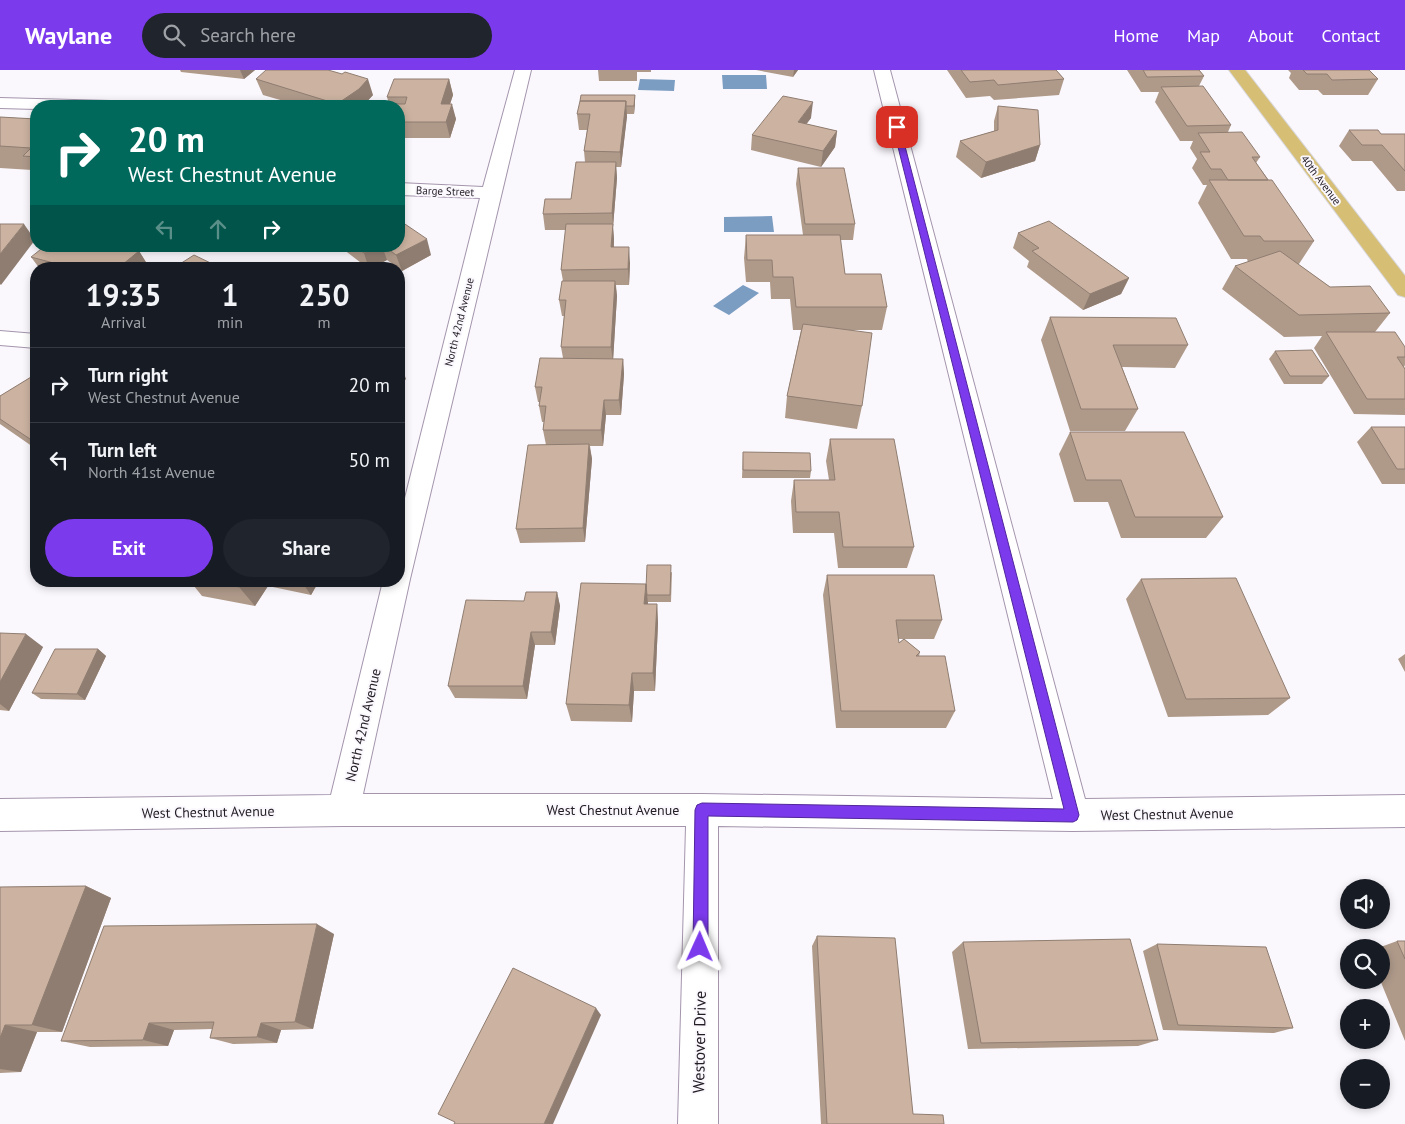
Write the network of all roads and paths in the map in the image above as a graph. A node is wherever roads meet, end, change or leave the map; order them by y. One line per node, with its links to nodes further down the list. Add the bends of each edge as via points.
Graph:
1 (523, 70): 7 (street, North 42nd Avenue)
2 (882, 70): 18 (street)
3 (1237, 70): 8 (main road, 40th Avenue)
4 (0, 103): 5 (street)
5 (30, 104)
6 (405, 190): 7 (street, Barge Street)
7 (491, 193): 11 (street, North 42nd Avenue)
8 (1405, 290)
9 (0, 338): 10 (street)
10 (30, 340)
11 (409, 486): 12 (street, North 42nd Avenue)
12 (405, 521)
13 (396, 587): 14 (street, North 42nd Avenue)
14 (343, 810): 15 (street, West Chestnut Avenue); 17 (street, West Chestnut Avenue)
15 (702, 810): 18 (street, West Chestnut Avenue); 19 (street, Westover Drive)
16 (1405, 811): 18 (street, West Chestnut Avenue)
17 (0, 815)
18 (1073, 815)
19 (698, 1124)

